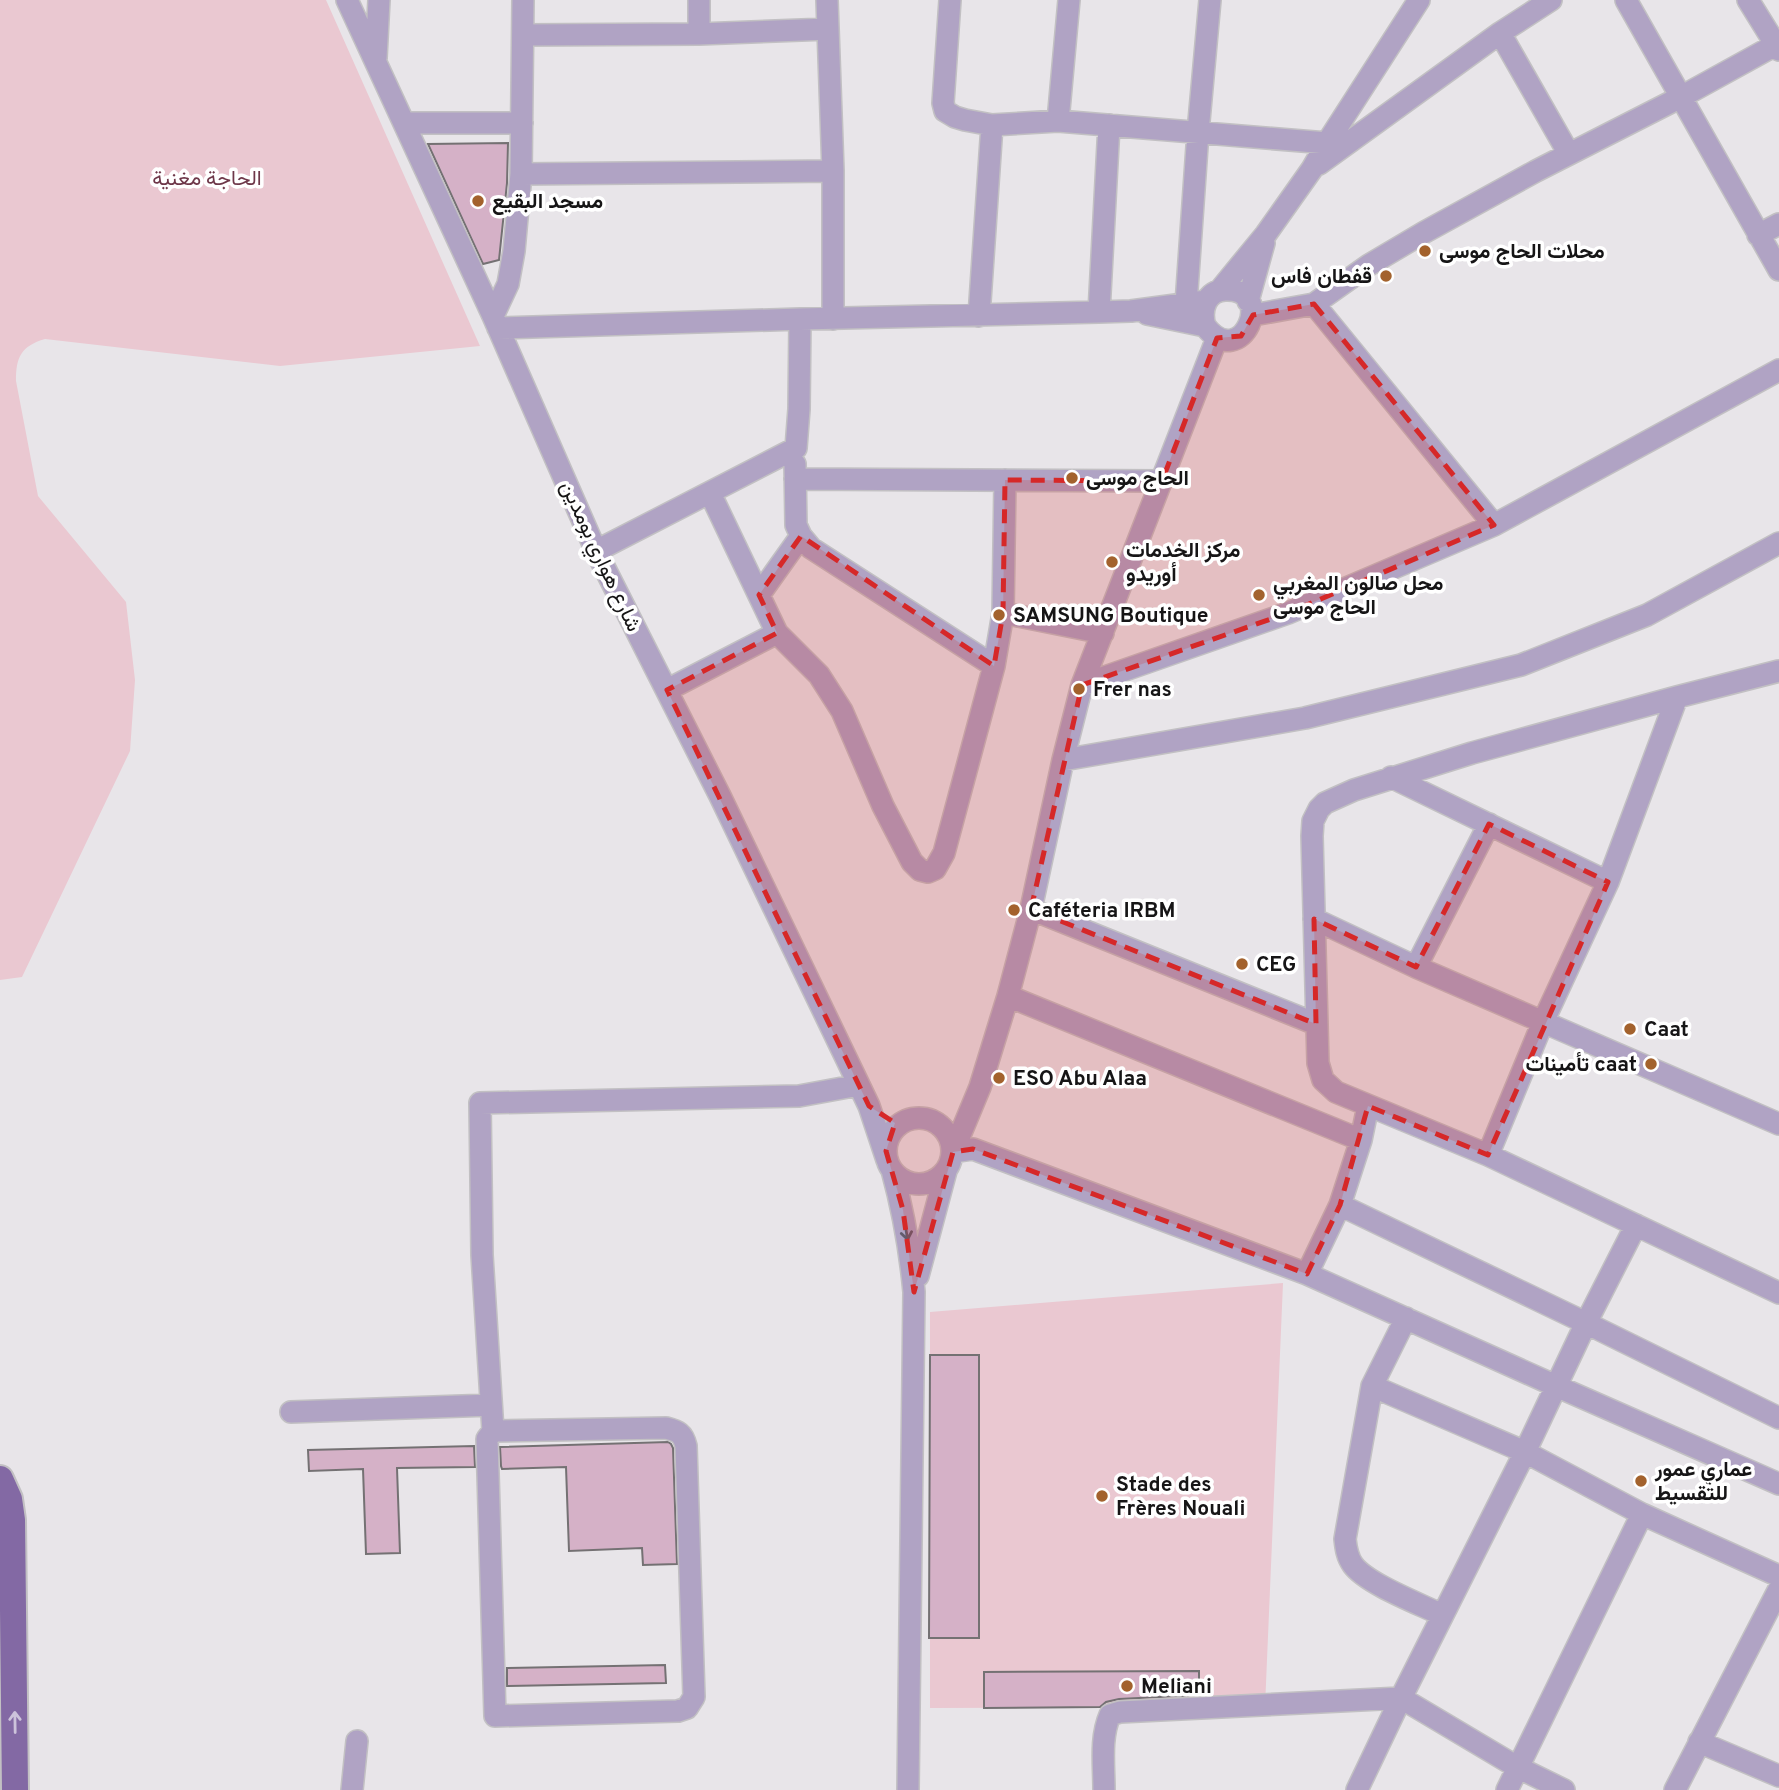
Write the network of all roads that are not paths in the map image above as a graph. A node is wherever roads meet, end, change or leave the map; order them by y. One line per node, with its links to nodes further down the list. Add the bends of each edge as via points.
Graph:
1 (347, 0): 18 (street, شارع هواري بومدين)
2 (379, 0): 18 (street)
3 (523, 0): 16 (street)
4 (699, 0): 15 (street)
5 (827, 0): 13 (street)
6 (950, 0): 23 (street, via 944,111)
7 (1069, 0): 20 (street)
8 (1210, 0): 25 (street)
9 (1419, 0): 26 (street)
10 (1551, 0): 14 (street)
11 (1626, 0): 19 (street)
12 (1748, 0): 17 (street)
13 (828, 29): 15 (street); 29 (street)
14 (1500, 33): 27 (street); 28 (street)
15 (699, 34): 16 (street)
16 (523, 35): 22 (street)
17 (1778, 46): 19 (street)
18 (376, 64): 21 (street, شارع هواري بومدين)
19 (1681, 97): 27 (street); 33 (street)
20 (1058, 121): 23 (street); 24 (street)
21 (404, 123): 22 (street); 43 (street, شارع هواري بومدين)
22 (522, 123): 30 (street)
23 (992, 125): 40 (street)
24 (1109, 125): 25 (street); 39 (street)
25 (1198, 132): 26 (street); 35 (street)
26 (1327, 143): 28 (street)
27 (1569, 154): 36 (street, via 1412,239)
28 (1312, 169): 32 (street)
29 (833, 171): 30 (street); 42 (street)
30 (521, 174): 43 (street, via 512,262)
31 (1779, 223): 33 (street)
32 (1266, 234): 35 (street); 37 (street)
33 (1758, 235): 34 (street)
34 (1779, 270)
35 (1204, 298): 37 (street, via 1228,289 1237,291); 38 (street); 44 (street, via 1202,318)
36 (1314, 304): 37 (street); 51 (street)
37 (1250, 308): 44 (street, via 1251,323 1241,336 1226,340)
38 (1131, 311): 39 (street); 44 (street)
39 (1099, 313): 40 (street)
40 (979, 316): 42 (street)
41 (800, 318): 42 (street); 43 (street); 46 (street)
42 (833, 319)
43 (496, 322): 54 (street, شارع هواري بومدين)
44 (1211, 332): 49 (street)
45 (1779, 370): 51 (street)
46 (796, 448): 47 (street); 50 (street)
47 (795, 479): 48 (street); 52 (street, via 796,525)
48 (1005, 480): 49 (street); 56 (street)
49 (1162, 481): 58 (street)
50 (710, 493): 54 (street); 55 (street)
51 (1494, 525): 61 (street, via 1288,613)
52 (801, 536): 55 (street); 59 (street, via 811,548)
53 (1779, 543): 64 (street, via 1647,615 1521,665 1305,718)
54 (596, 551): 62 (street, شارع هواري بومدين)
55 (759, 595): 57 (street)
56 (1003, 613): 58 (street); 59 (street)
57 (777, 633): 59 (street, via 819,675 842,711 912,862 928,872 944,853); 62 (street)
58 (1103, 633): 61 (street)
59 (994, 666)
60 (1779, 671): 63 (street)
61 (1082, 685): 64 (street)
62 (667, 690): 74 (street, شارع هواري بومدين)
63 (1677, 697): 65 (street); 67 (street)
64 (1063, 760): 68 (street)
65 (1391, 777): 66 (street); 69 (street, via 1354,789 1319,809 1312,836)
66 (1489, 824): 67 (street); 70 (street)
67 (1608, 882): 72 (street)
68 (1031, 909): 71 (street); 73 (street)
69 (1314, 919): 70 (street); 73 (street)
70 (1416, 967): 72 (street)
71 (1008, 996): 75 (street); 80 (street)
72 (1543, 1022): 79 (street); 81 (street)
73 (1316, 1024): 77 (street, via 1323,1080 1336,1093)
74 (859, 1085): 76 (street, شارع هواري بومدين); 93 (street, via 799,1096 480,1103 482,1255)
75 (981, 1087): 78 (street, via 954,1109); 82 (street)
76 (869, 1106): 78 (street, via 886,1118); 83 (street, شارع هواري بومدين)
77 (1368, 1106): 80 (street); 81 (street)
78 (913, 1118): 82 (street, via 931,1119 947,1132 952,1142); 83 (street, via 891,1132 886,1150)
79 (1779, 1124)
80 (1361, 1140): 84 (street)
81 (1488, 1155): 85 (street)
82 (949, 1162): 83 (street, via 938,1179 918,1184 899,1177); 86 (street, via 973,1149); 87 (street)
83 (889, 1165): 87 (street, شارع هواري بومدين, one-way to 87, via 903,1210)
84 (1340, 1205): 86 (street); 90 (street)
85 (1636, 1225): 88 (street); 90 (street)
86 (1307, 1273): 89 (street)
87 (914, 1292): 111 (street)
88 (1779, 1293)
89 (1406, 1318): 91 (street); 92 (street)
90 (1586, 1323): 92 (street); 95 (street)
91 (1372, 1386): 97 (street); 103 (street, via 1345,1539 1347,1553 1354,1567 1380,1585)
92 (1556, 1386): 97 (street); 99 (street)
93 (491, 1405): 94 (street); 96 (street)
94 (291, 1412)
95 (1779, 1418)
96 (493, 1431): 96 (street, via 486,1439 495,1716 687,1708 694,1697 684,1437 666,1427)
97 (1525, 1452): 100 (street); 103 (street)
98 (0, 1479): 109 (main road, one-way to 98, via 12,1520)
99 (1779, 1484)
100 (1642, 1514): 101 (street); 107 (street)
101 (1779, 1576)
102 (1779, 1589): 106 (street)
103 (1442, 1615): 104 (street)
104 (1401, 1698): 107 (street); 112 (street, via 1110,1715 1103,1741); 113 (street)
105 (357, 1741): 110 (street)
106 (1699, 1742): 108 (street); 116 (street)
107 (1517, 1767): 114 (street); 115 (street)
108 (1779, 1776)
109 (15, 1790)
110 (352, 1790)
111 (908, 1790)
112 (1104, 1790)
113 (1357, 1790)
114 (1507, 1790)
115 (1564, 1790)
116 (1675, 1790)

